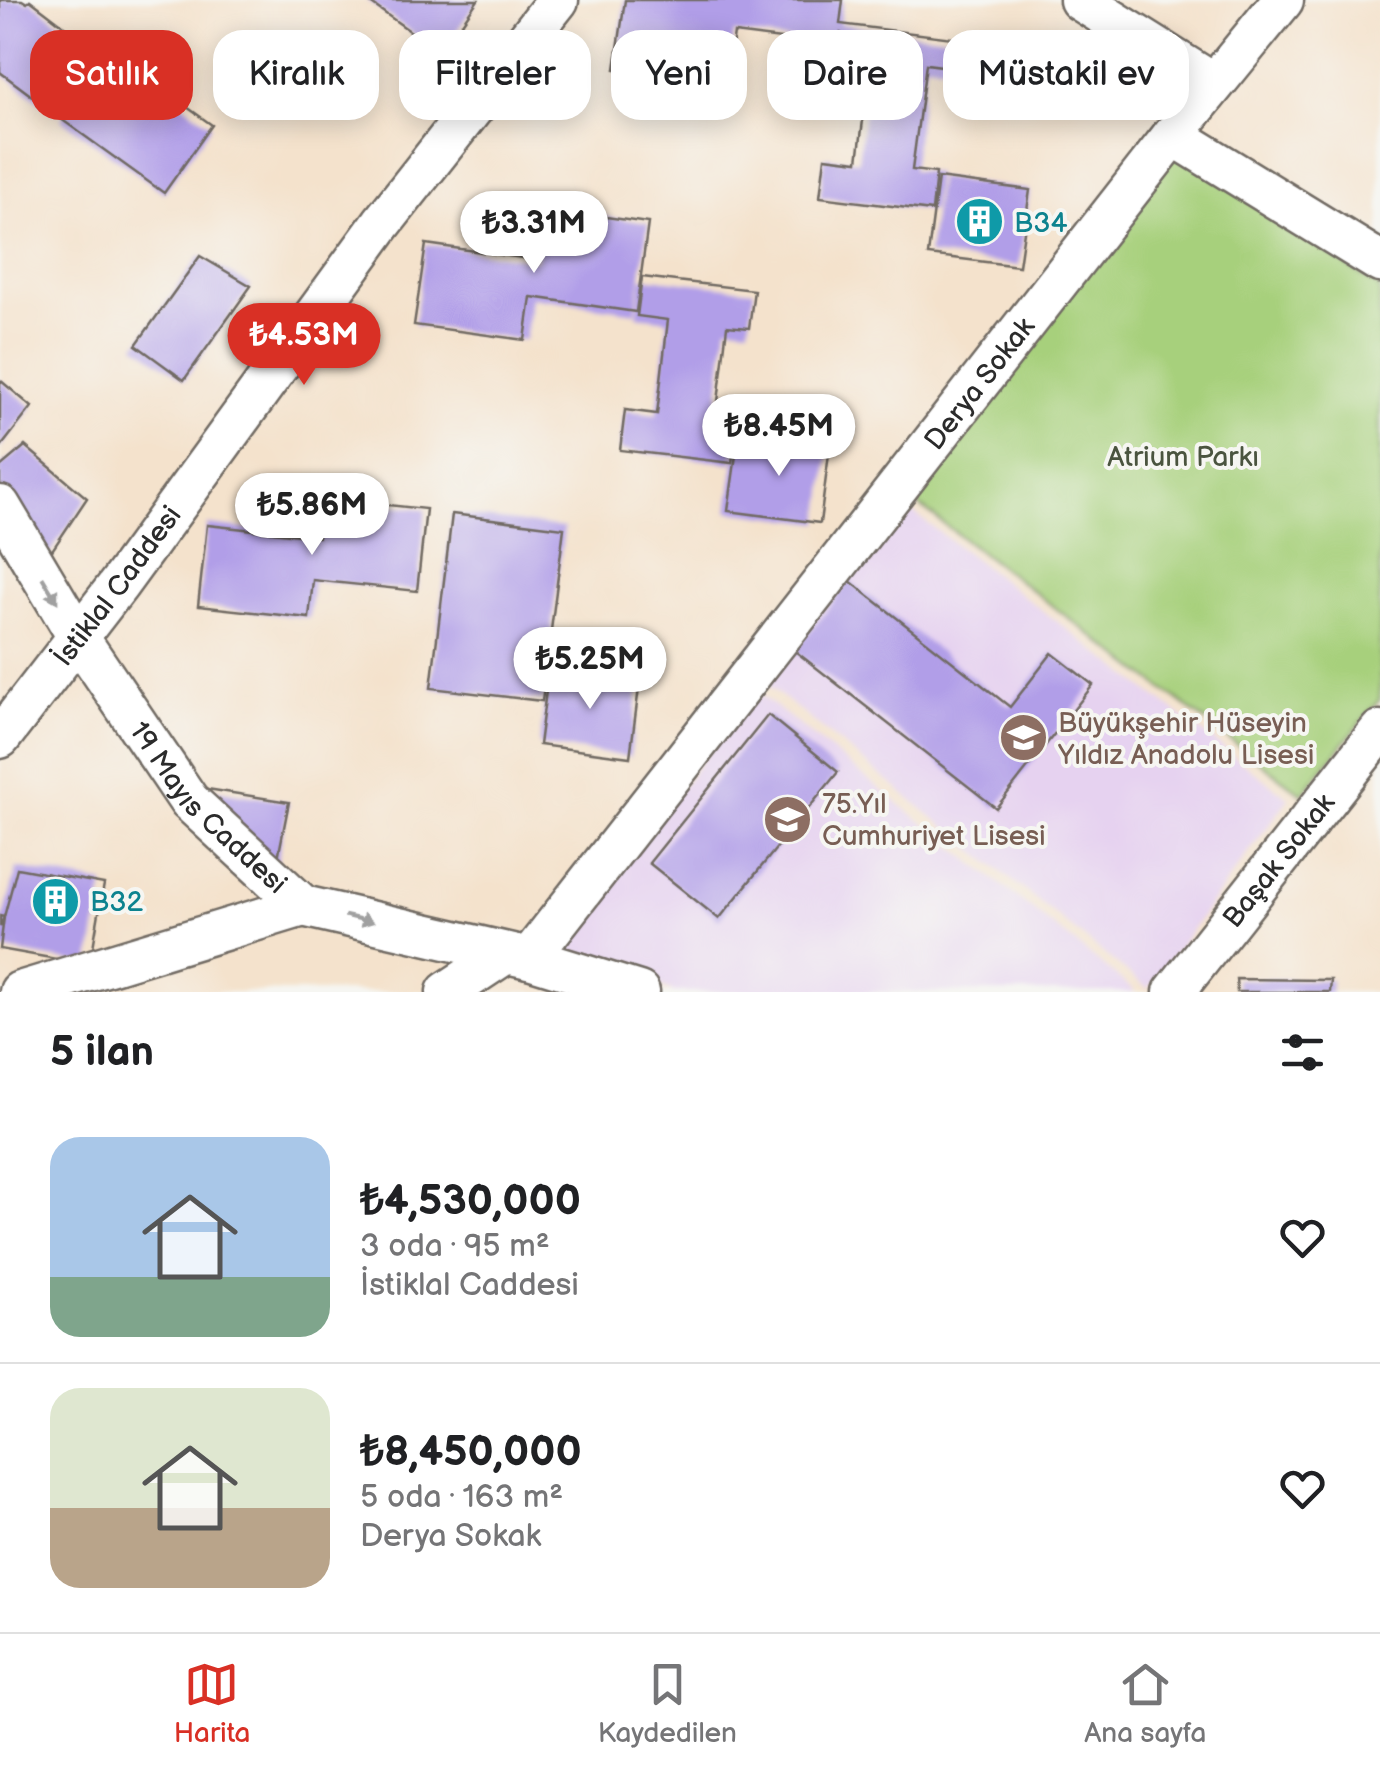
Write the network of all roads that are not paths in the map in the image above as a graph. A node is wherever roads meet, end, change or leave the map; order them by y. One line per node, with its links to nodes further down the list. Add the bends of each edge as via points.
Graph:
1 (558, 0): 8 (street, İstiklal Caddesi, via 382,223)
2 (1080, 0): 4 (street)
3 (1283, 0): 4 (street, Derya Sokak)
4 (1214, 84): 5 (street, Derya Sokak)
5 (1173, 135): 6 (street); 13 (street, Derya Sokak)
6 (1380, 262)
7 (0, 506): 8 (street, 19 Mayıs Caddesi, one-way to 8)
8 (78, 637): 10 (street, İstiklal Caddesi); 12 (street, 19 Mayıs Caddesi, via 189,801)
9 (1380, 731): 11 (street, Başak Sokak)
10 (0, 738)
11 (1365, 777): 17 (street, Başak Sokak)
12 (303, 906): 13 (street, 19 Mayıs Caddesi, one-way to 13); 14 (street)
13 (517, 956): 15 (street, Derya Sokak); 16 (street, 19 Mayıs Caddesi)
14 (20, 992)
15 (446, 992)
16 (640, 992)
17 (1174, 992)

